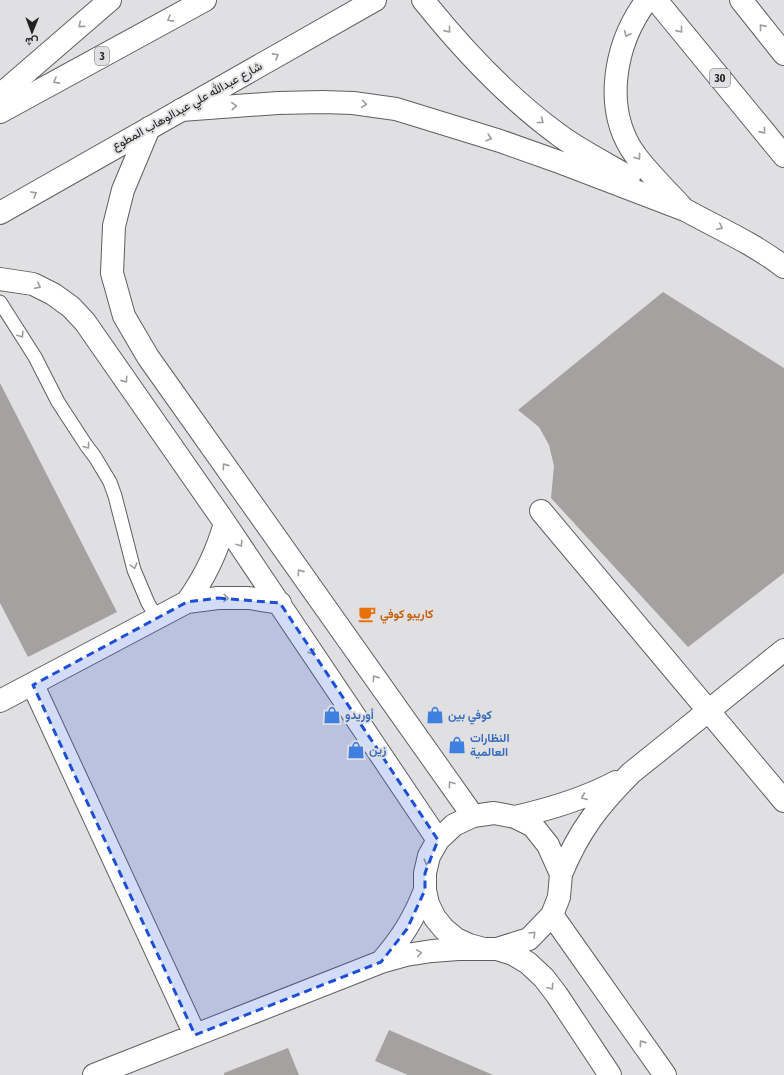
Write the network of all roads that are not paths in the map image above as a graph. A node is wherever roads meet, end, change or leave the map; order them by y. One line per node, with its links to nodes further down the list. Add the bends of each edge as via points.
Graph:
1 (110, 0): 9 (main road, one-way to 9)
2 (205, 0): 11 (main road, 3, one-way to 11)
3 (375, 0): 10 (main road, شارع عبدالله علي عبدالوهاب المطوع, one-way to 3)
4 (423, 0): 14 (main road, one-way to 14, via 488,75 535,116 560,136)
5 (647, 0): 14 (main road, one-way to 14, via 624,40 618,63 616,102 626,139 636,156)
6 (656, 0): 13 (main road, 30, one-way to 13)
7 (741, 0): 8 (main road, one-way to 7)
8 (784, 54)
9 (0, 95)
10 (181, 110): 12 (main road, شارع عبدالله علي عبدالوهاب المطوع); 14 (main road, one-way to 14, via 323,102 396,109 500,141)
11 (0, 112)
12 (149, 128): 15 (main road, شارع عبدالله علي عبدالوهاب المطوع, one-way to 12); 30 (main road, one-way to 12, via 148,357 124,316 112,273 114,226 123,190)
13 (784, 156)
14 (685, 210): 16 (main road, one-way to 16, via 726,230)
15 (0, 213)
16 (784, 267)
17 (0, 279): 20 (main road, one-way to 20, via 33,284 53,294 71,307 85,322)
18 (0, 302): 23 (lane, one-way to 23, via 35,357 58,402 110,482 134,570)
19 (541, 511): 27 (main road)
20 (225, 523): 21 (main road, via 210,564); 22 (main road, one-way to 22)
21 (187, 602): 22 (main road, one-way to 22, via 249,598); 23 (main road)
22 (280, 603): 32 (main road, one-way to 32)
23 (157, 618): 25 (main road)
24 (784, 650): 27 (main road)
25 (33, 685): 26 (main road); 38 (main road)
26 (0, 701)
27 (708, 712): 28 (main road); 29 (main road)
28 (631, 773): 31 (main road, one-way to 31, via 575,800); 33 (main road, via 597,809 583,829)
29 (784, 801)
30 (473, 816): 31 (main road, via 494,813); 32 (main road, via 454,825)
31 (515, 817): 33 (main road, via 533,826 548,845)
32 (438, 840): 34 (main road, one-way to 34, via 429,856)
33 (561, 874): 35 (main road, via 559,897)
34 (425, 890): 36 (main road, via 428,904 444,929 469,945); 37 (main road, via 408,929)
35 (552, 915): 36 (main road, one-way to 35, via 529,939); 41 (main road, one-way to 35)
36 (491, 949): 37 (main road, one-way to 36, via 432,951 458,948); 40 (main road, one-way to 40, via 513,954 544,978)
37 (381, 962): 38 (main road)
38 (195, 1035): 39 (main road)
39 (94, 1075)
40 (610, 1075)
41 (665, 1075)

